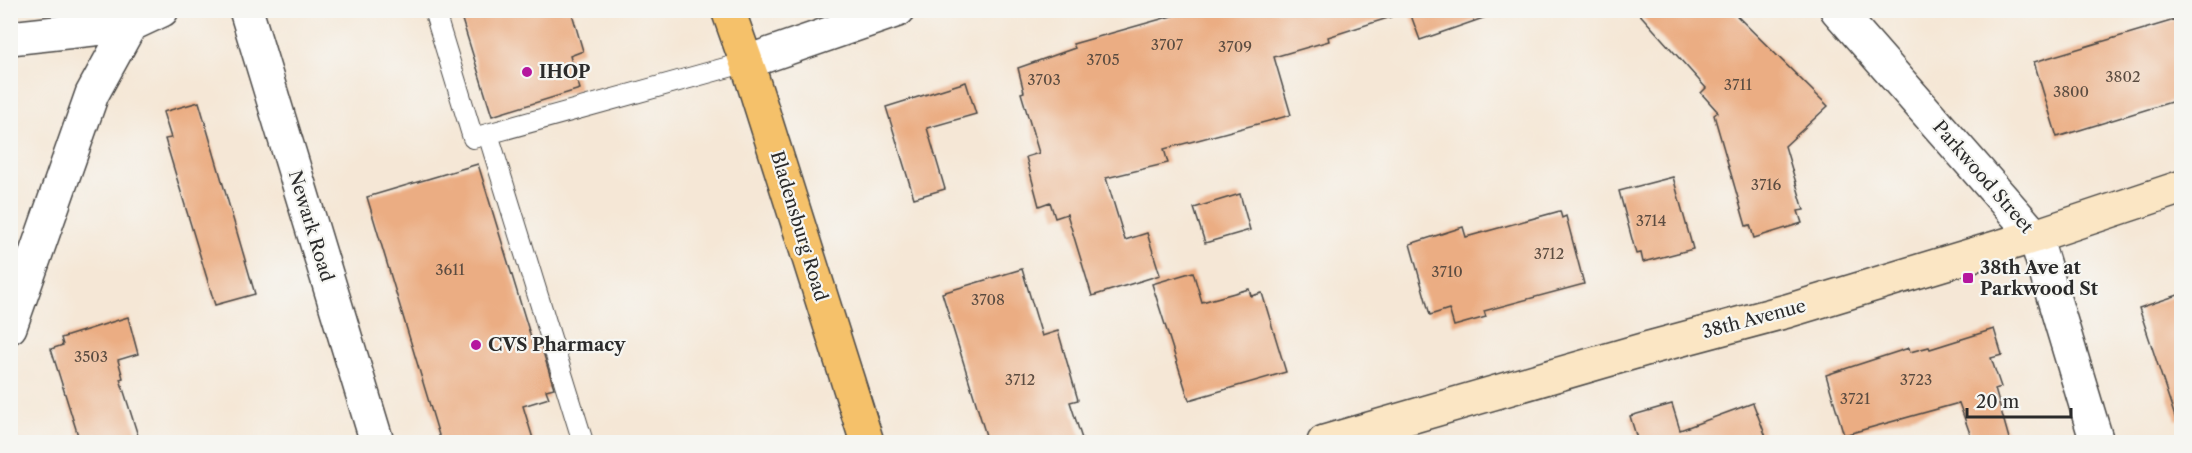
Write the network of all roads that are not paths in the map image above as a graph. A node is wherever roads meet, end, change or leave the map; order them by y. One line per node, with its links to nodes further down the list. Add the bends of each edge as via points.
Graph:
1 (162, 10): 8 (street)
2 (246, 10): 15 (street, Newark Road)
3 (434, 10): 11 (lane, via 473,138)
4 (728, 10): 10 (main road, Bladensburg Road)
5 (898, 10): 7 (street)
6 (1837, 10): 13 (street, Parkwood Street)
7 (862, 16): 10 (street)
8 (130, 25): 9 (street); 14 (street, via 92,94)
9 (18, 37)
10 (747, 62): 11 (lane); 17 (main road, Bladensburg Road)
11 (488, 134): 16 (lane)
12 (2181, 188): 13 (main road, 38th Avenue)
13 (2036, 236): 18 (main road, 38th Avenue); 19 (street, Parkwood Street)
14 (10, 327)
15 (377, 442)
16 (583, 442)
17 (867, 442)
18 (1324, 442)
19 (2097, 442)

